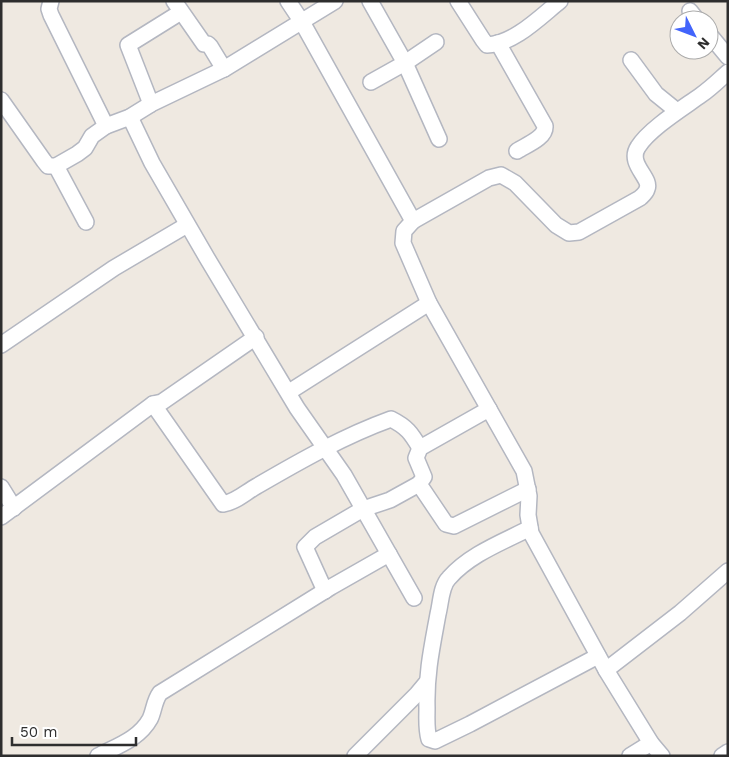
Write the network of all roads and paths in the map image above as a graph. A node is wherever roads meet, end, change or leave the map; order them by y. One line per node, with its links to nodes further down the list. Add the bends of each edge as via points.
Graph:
1 (51, 1): 22 (street, via 51,15)
2 (288, 1): 8 (street)
3 (335, 1): 8 (street)
4 (370, 1): 14 (street)
5 (458, 1): 10 (street, via 485,43)
6 (560, 1): 10 (street, via 527,28)
7 (177, 6): 15 (street); 19 (street, via 128,45)
8 (302, 22): 15 (street); 26 (street)
9 (436, 42): 14 (street)
10 (498, 43): 24 (street, via 545,126 542,136)
11 (719, 46): 12 (street)
12 (728, 56)
13 (631, 60): 20 (street, via 656,94)
14 (405, 63): 17 (street); 23 (street)
15 (224, 68): 19 (street)
16 (728, 72): 20 (street, via 703,94)
17 (371, 82)
18 (1, 100): 25 (street, via 48,166)
19 (151, 104): 21 (street)
20 (676, 111): 26 (street, via 636,149 637,166 648,184 645,193 580,232 569,233 556,225 515,183 501,175 489,178)
21 (130, 116): 22 (street); 28 (street)
22 (106, 126): 25 (street, via 92,136 81,152)
23 (439, 139)
24 (517, 151)
25 (56, 166): 27 (street)
26 (414, 221): 29 (street, via 404,232 403,243)
27 (86, 222)
28 (187, 225): 30 (street); 31 (street, via 114,268)
29 (429, 303): 32 (street); 34 (street)
30 (256, 337): 32 (street); 33 (street, via 162,402)
31 (1, 345)
32 (289, 392): 36 (street)
33 (153, 404): 36 (street, via 223,504); 41 (street)
34 (489, 408): 35 (street); 39 (street, via 524,471)
35 (420, 448): 36 (street, via 411,432 391,419); 37 (street, via 416,458 424,476)
36 (326, 449): 40 (street)
37 (419, 484): 39 (street, via 446,524 454,526); 40 (street, via 390,500)
38 (1, 487): 41 (street)
39 (528, 489): 42 (street)
40 (364, 509): 43 (street); 45 (street, via 315,537 305,547)
41 (8, 513)
42 (530, 528): 47 (street); 49 (street, via 484,551 448,579 433,638)
43 (388, 554): 45 (street); 46 (street)
44 (728, 571): 48 (street)
45 (325, 591): 52 (street, via 160,694 142,731)
46 (414, 598)
47 (598, 656): 48 (street); 49 (street, via 434,741 428,734)
48 (606, 670): 50 (street)
49 (427, 682): 53 (street)
50 (651, 743): 54 (street); 55 (street)
51 (728, 752): 56 (street)
52 (98, 756)
53 (354, 756)
54 (630, 756)
55 (662, 756)
56 (722, 756)

